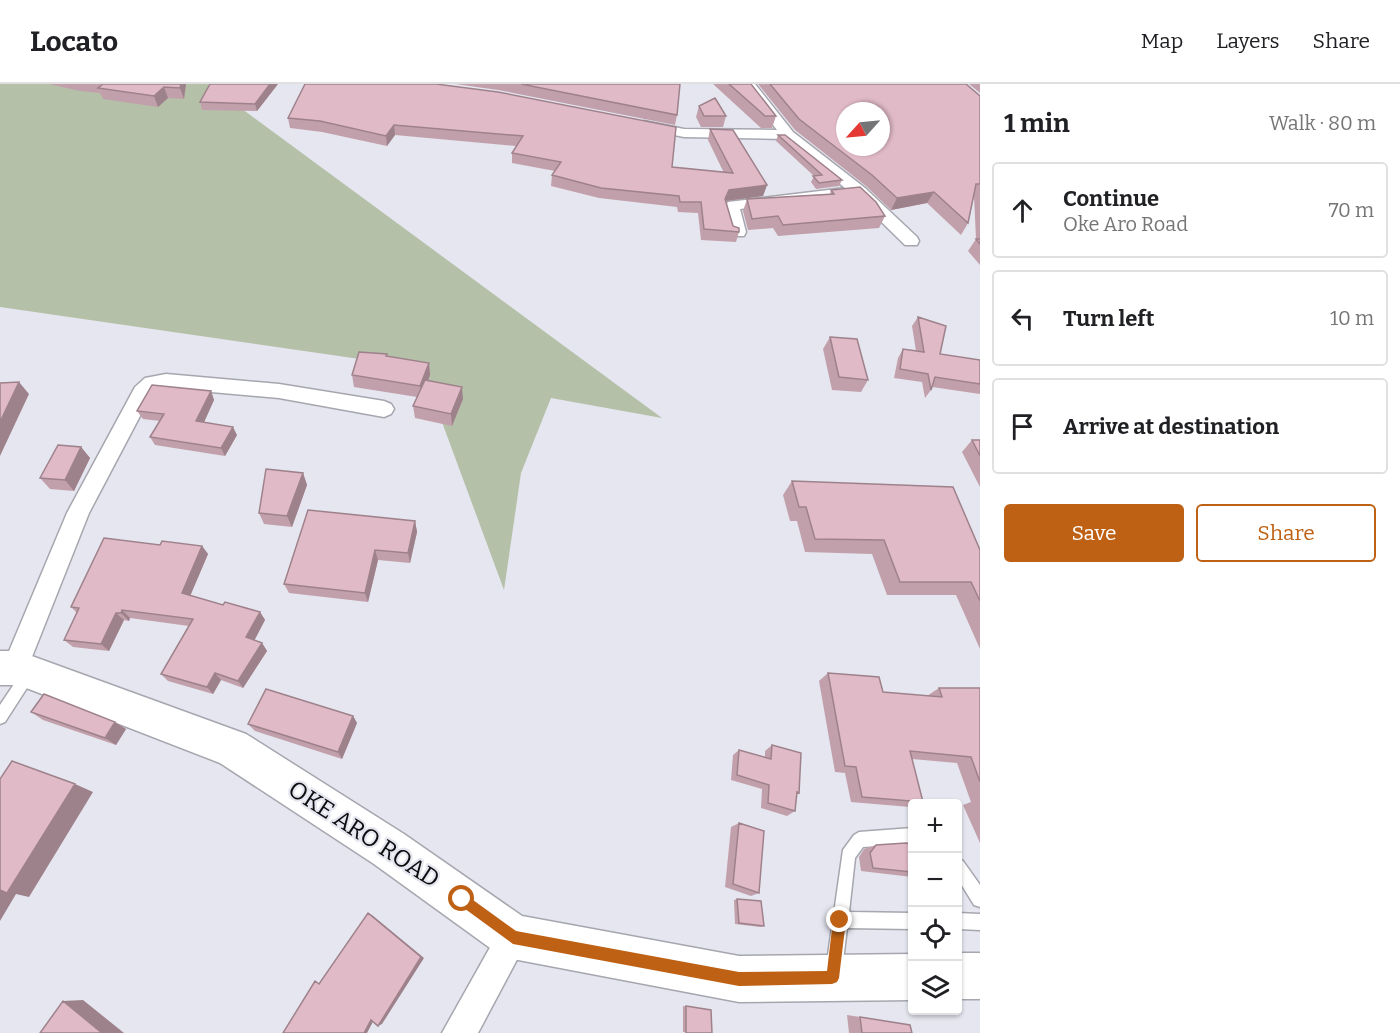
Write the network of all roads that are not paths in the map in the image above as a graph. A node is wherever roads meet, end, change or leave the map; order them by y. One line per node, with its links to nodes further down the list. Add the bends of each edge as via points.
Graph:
1 (748, 84): 3 (street)
2 (627, 122): 3 (street, via 684,133)
3 (788, 135): 4 (street)
4 (859, 191): 5 (street, via 734,205); 6 (street)
5 (738, 232)
6 (911, 241)
7 (384, 409): 8 (street, via 279,391 152,383 142,392 78,513)
8 (15, 669): 9 (lane); 17 (main road, OKE ARO ROAD, via 232,748 390,849)
9 (0, 717)
10 (908, 836): 13 (lane, via 859,840 848,855)
11 (962, 873): 12 (lane)
12 (980, 900)
13 (840, 920): 14 (lane); 21 (lane)
14 (908, 921)
15 (962, 921): 16 (lane)
16 (980, 922)
17 (513, 937): 21 (main road, OKE ARO ROAD, via 739,979); 22 (street)
18 (908, 976): 21 (main road, OKE ARO ROAD)
19 (962, 976): 20 (main road)
20 (980, 976)
21 (832, 978)
22 (459, 1033)

